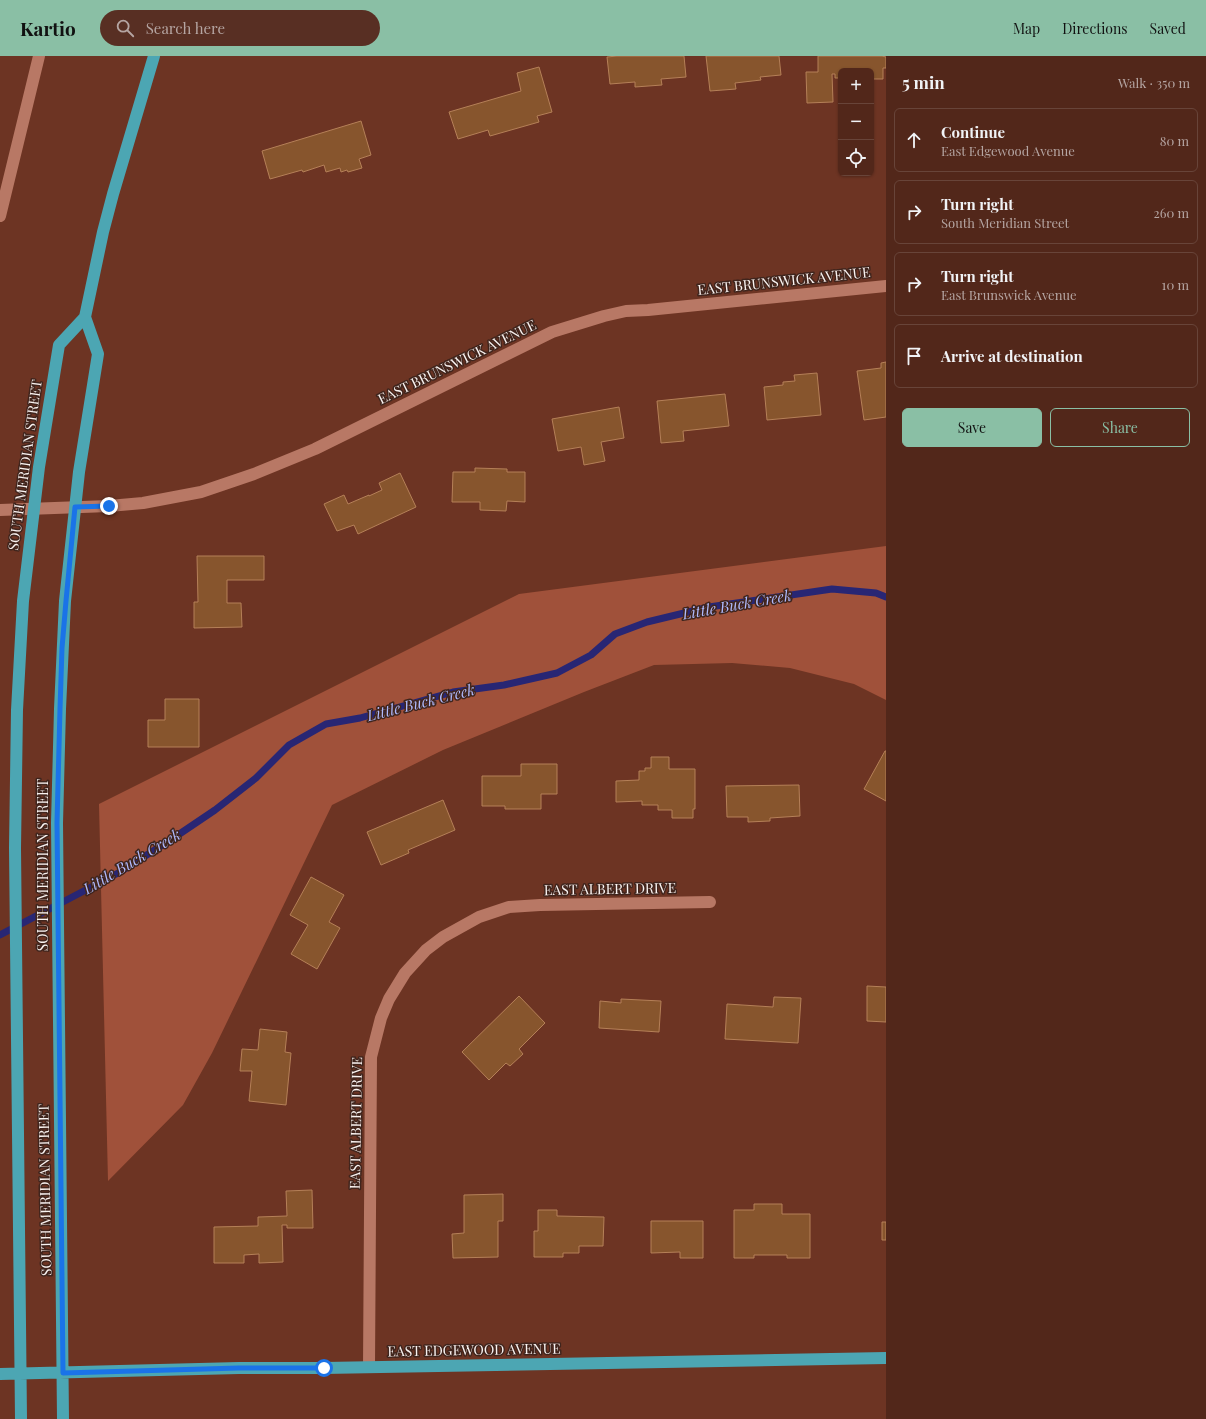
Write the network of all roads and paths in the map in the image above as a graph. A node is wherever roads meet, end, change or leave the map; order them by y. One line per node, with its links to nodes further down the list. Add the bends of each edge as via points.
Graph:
1 (39, 56): 3 (street)
2 (154, 56): 5 (main road, via 113,194)
3 (0, 216)
4 (886, 286): 6 (street, EAST BRUNSWICK AVENUE, via 637,310 604,316 552,332 315,449 254,474 201,492 172,498 143,503)
5 (85, 317): 6 (main road, SOUTH MERIDIAN STREET, via 98,354); 8 (main road, SOUTH MERIDIAN STREET, via 59,345)
6 (75, 507): 8 (street, EAST BRUNSWICK AVENUE); 13 (main road, SOUTH MERIDIAN STREET, via 62,648 57,823)
7 (0, 510): 8 (street, EAST BRUNSWICK AVENUE)
8 (33, 510): 12 (main road, SOUTH MERIDIAN STREET, via 23,601 16,710)
9 (710, 902): 11 (street, EAST ALBERT DRIVE, via 540,904 509,908 479,917 443,937 426,950 399,981 381,1018 371,1063)
10 (886, 1358): 11 (main road, EAST EDGEWOOD AVENUE)
11 (369, 1367): 13 (main road, EAST EDGEWOOD AVENUE)
12 (20, 1373): 13 (main road, EAST EDGEWOOD AVENUE); 14 (main road, EAST EDGEWOOD AVENUE); 15 (main road, SOUTH MERIDIAN STREET)
13 (63, 1373): 16 (main road, SOUTH MERIDIAN STREET)
14 (0, 1374)
15 (21, 1419)
16 (63, 1419)

